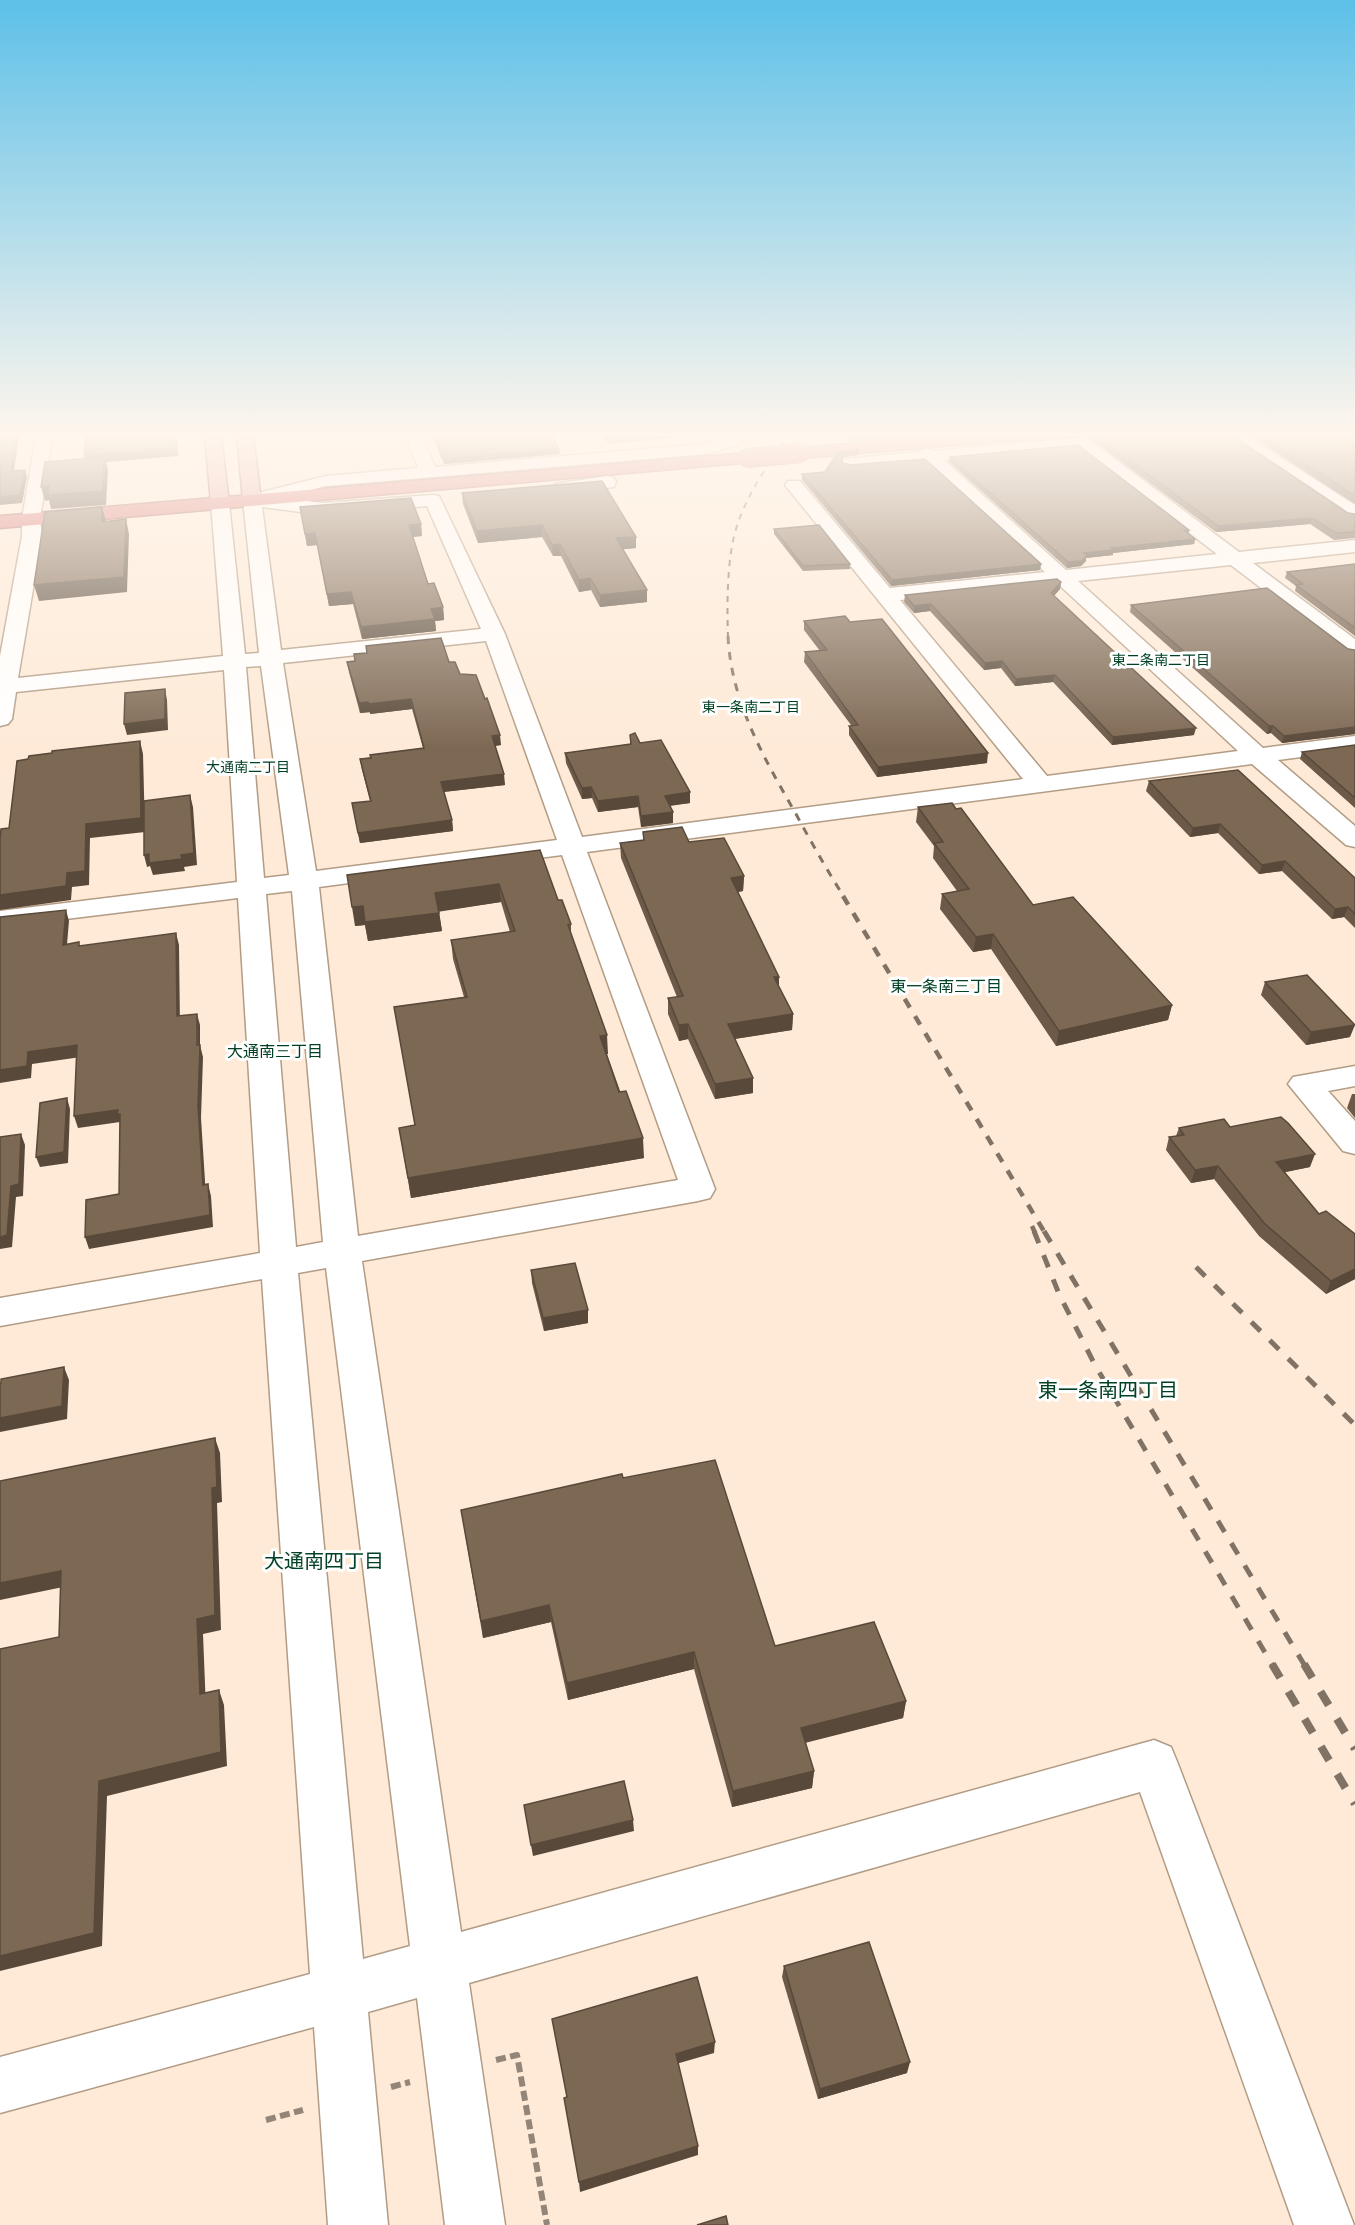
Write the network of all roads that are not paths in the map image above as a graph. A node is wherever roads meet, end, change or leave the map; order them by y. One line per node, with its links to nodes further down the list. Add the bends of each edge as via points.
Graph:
1 (31, 540): 14 (street)
2 (240, 540): 13 (street)
3 (452, 540): 11 (street)
4 (839, 540): 10 (street)
5 (1021, 540): 9 (street)
6 (1208, 540): 8 (street)
7 (1355, 546): 8 (street)
8 (1232, 558): 9 (street); 12 (street)
9 (1061, 576): 10 (street); 17 (street)
10 (885, 595): 18 (street)
11 (494, 634): 13 (street); 20 (street)
12 (1355, 649)
13 (253, 661): 14 (street); 21 (street); 22 (street)
14 (3, 687): 15 (street)
15 (0, 719)
16 (1355, 743): 17 (street)
17 (1258, 756): 18 (street); 19 (street)
18 (1040, 784): 20 (street)
19 (1355, 839)
20 (571, 846): 21 (street); 26 (street, via 698,1189)
21 (304, 882): 22 (street); 26 (street)
22 (251, 889): 23 (street); 27 (street)
23 (0, 919)
24 (1355, 1076): 25 (street, via 1305,1084)
25 (1355, 1143)
26 (342, 1252): 27 (street); 29 (street)
27 (279, 1263): 28 (street); 30 (street)
28 (0, 1312)
29 (441, 1964): 30 (street); 33 (street); 34 (street, via 1154,1764)
30 (340, 1993): 31 (street); 32 (street)
31 (0, 2085)
32 (358, 2225)
33 (475, 2225)
34 (1324, 2225)

